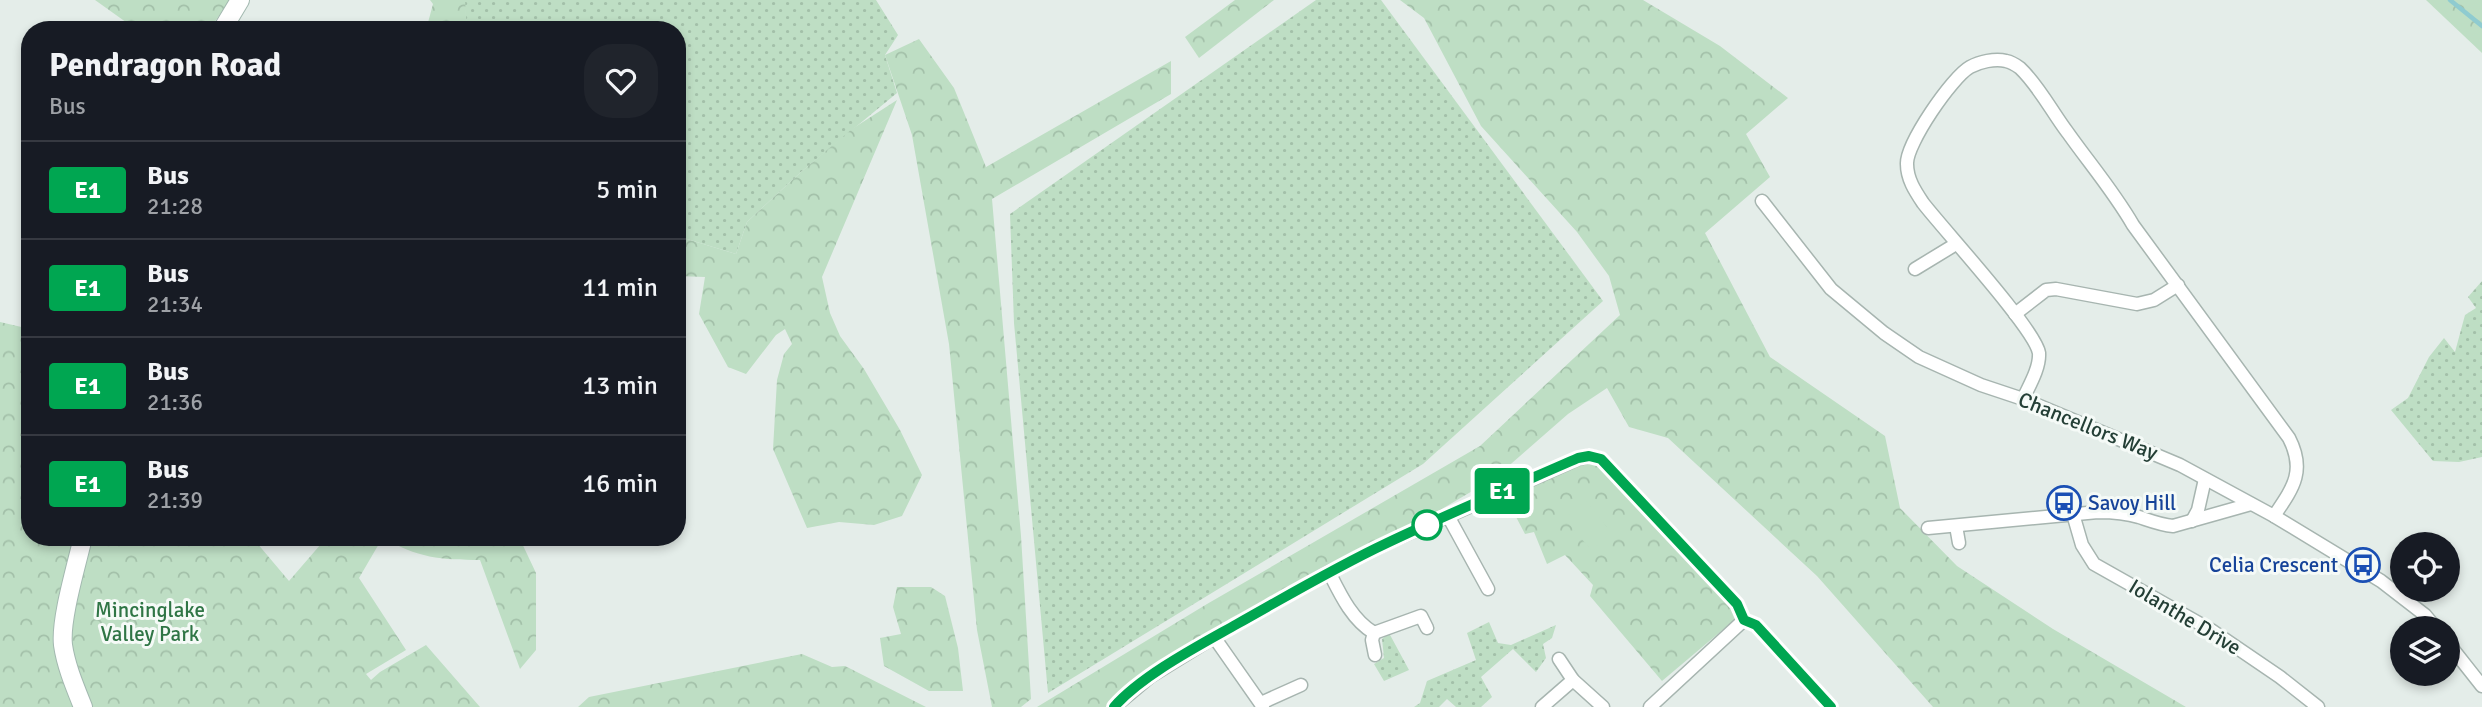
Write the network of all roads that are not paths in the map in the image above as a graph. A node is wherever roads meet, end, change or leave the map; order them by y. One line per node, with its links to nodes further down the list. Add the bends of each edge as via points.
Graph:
1 (240, 0): 2 (street)
2 (227, 21)
3 (1762, 201): 8 (street, Chancellors Way, via 1831,289 1884,333 1950,371)
4 (1955, 244): 5 (street); 6 (street, via 1912,188 1907,156 1915,137 1969,67 2004,60 2020,68 2034,85); 7 (street)
5 (1915, 269)
6 (2178, 285): 7 (street, via 2154,300 2137,304 2046,290); 13 (street, via 2297,453 2295,480)
7 (2015, 314): 8 (street, via 2039,353)
8 (2023, 399): 9 (street, Chancellors Way)
9 (2205, 479): 10 (street, Chancellors Way); 14 (street)
10 (2251, 505): 13 (street, Chancellors Way); 14 (street)
11 (2073, 513): 14 (street, via 2117,512 2173,526); 15 (street); 39 (street, Iolanthe Drive, via 2082,545 2094,564 2211,630)
12 (1448, 516): 19 (street); 20 (street); 22 (street, via 1578,458 1601,459 1737,604)
13 (2274, 516): 21 (street, Chancellors Way, via 2381,581)
14 (2192, 521)
15 (1956, 526): 16 (street); 17 (street)
16 (1928, 528)
17 (1959, 543)
18 (81, 546): 33 (street, via 62,642)
19 (1329, 572): 24 (street, via 1357,619); 25 (street)
20 (1488, 589)
21 (2427, 616)
22 (1744, 620): 37 (street); 38 (street, via 1756,625)
23 (1427, 628): 24 (street, via 1421,616)
24 (1374, 633): 26 (street)
25 (1214, 637): 32 (street); 34 (street, via 1152,676)
26 (1375, 655)
27 (2460, 658): 31 (street)
28 (1559, 660): 29 (street)
29 (1573, 680): 35 (street); 36 (street)
30 (1301, 685): 32 (street)
31 (2482, 686)
32 (1262, 705)
33 (83, 707)
34 (1114, 707)
35 (1542, 707)
36 (1603, 707)
37 (1650, 707)
38 (1831, 707)
39 (2318, 707)

